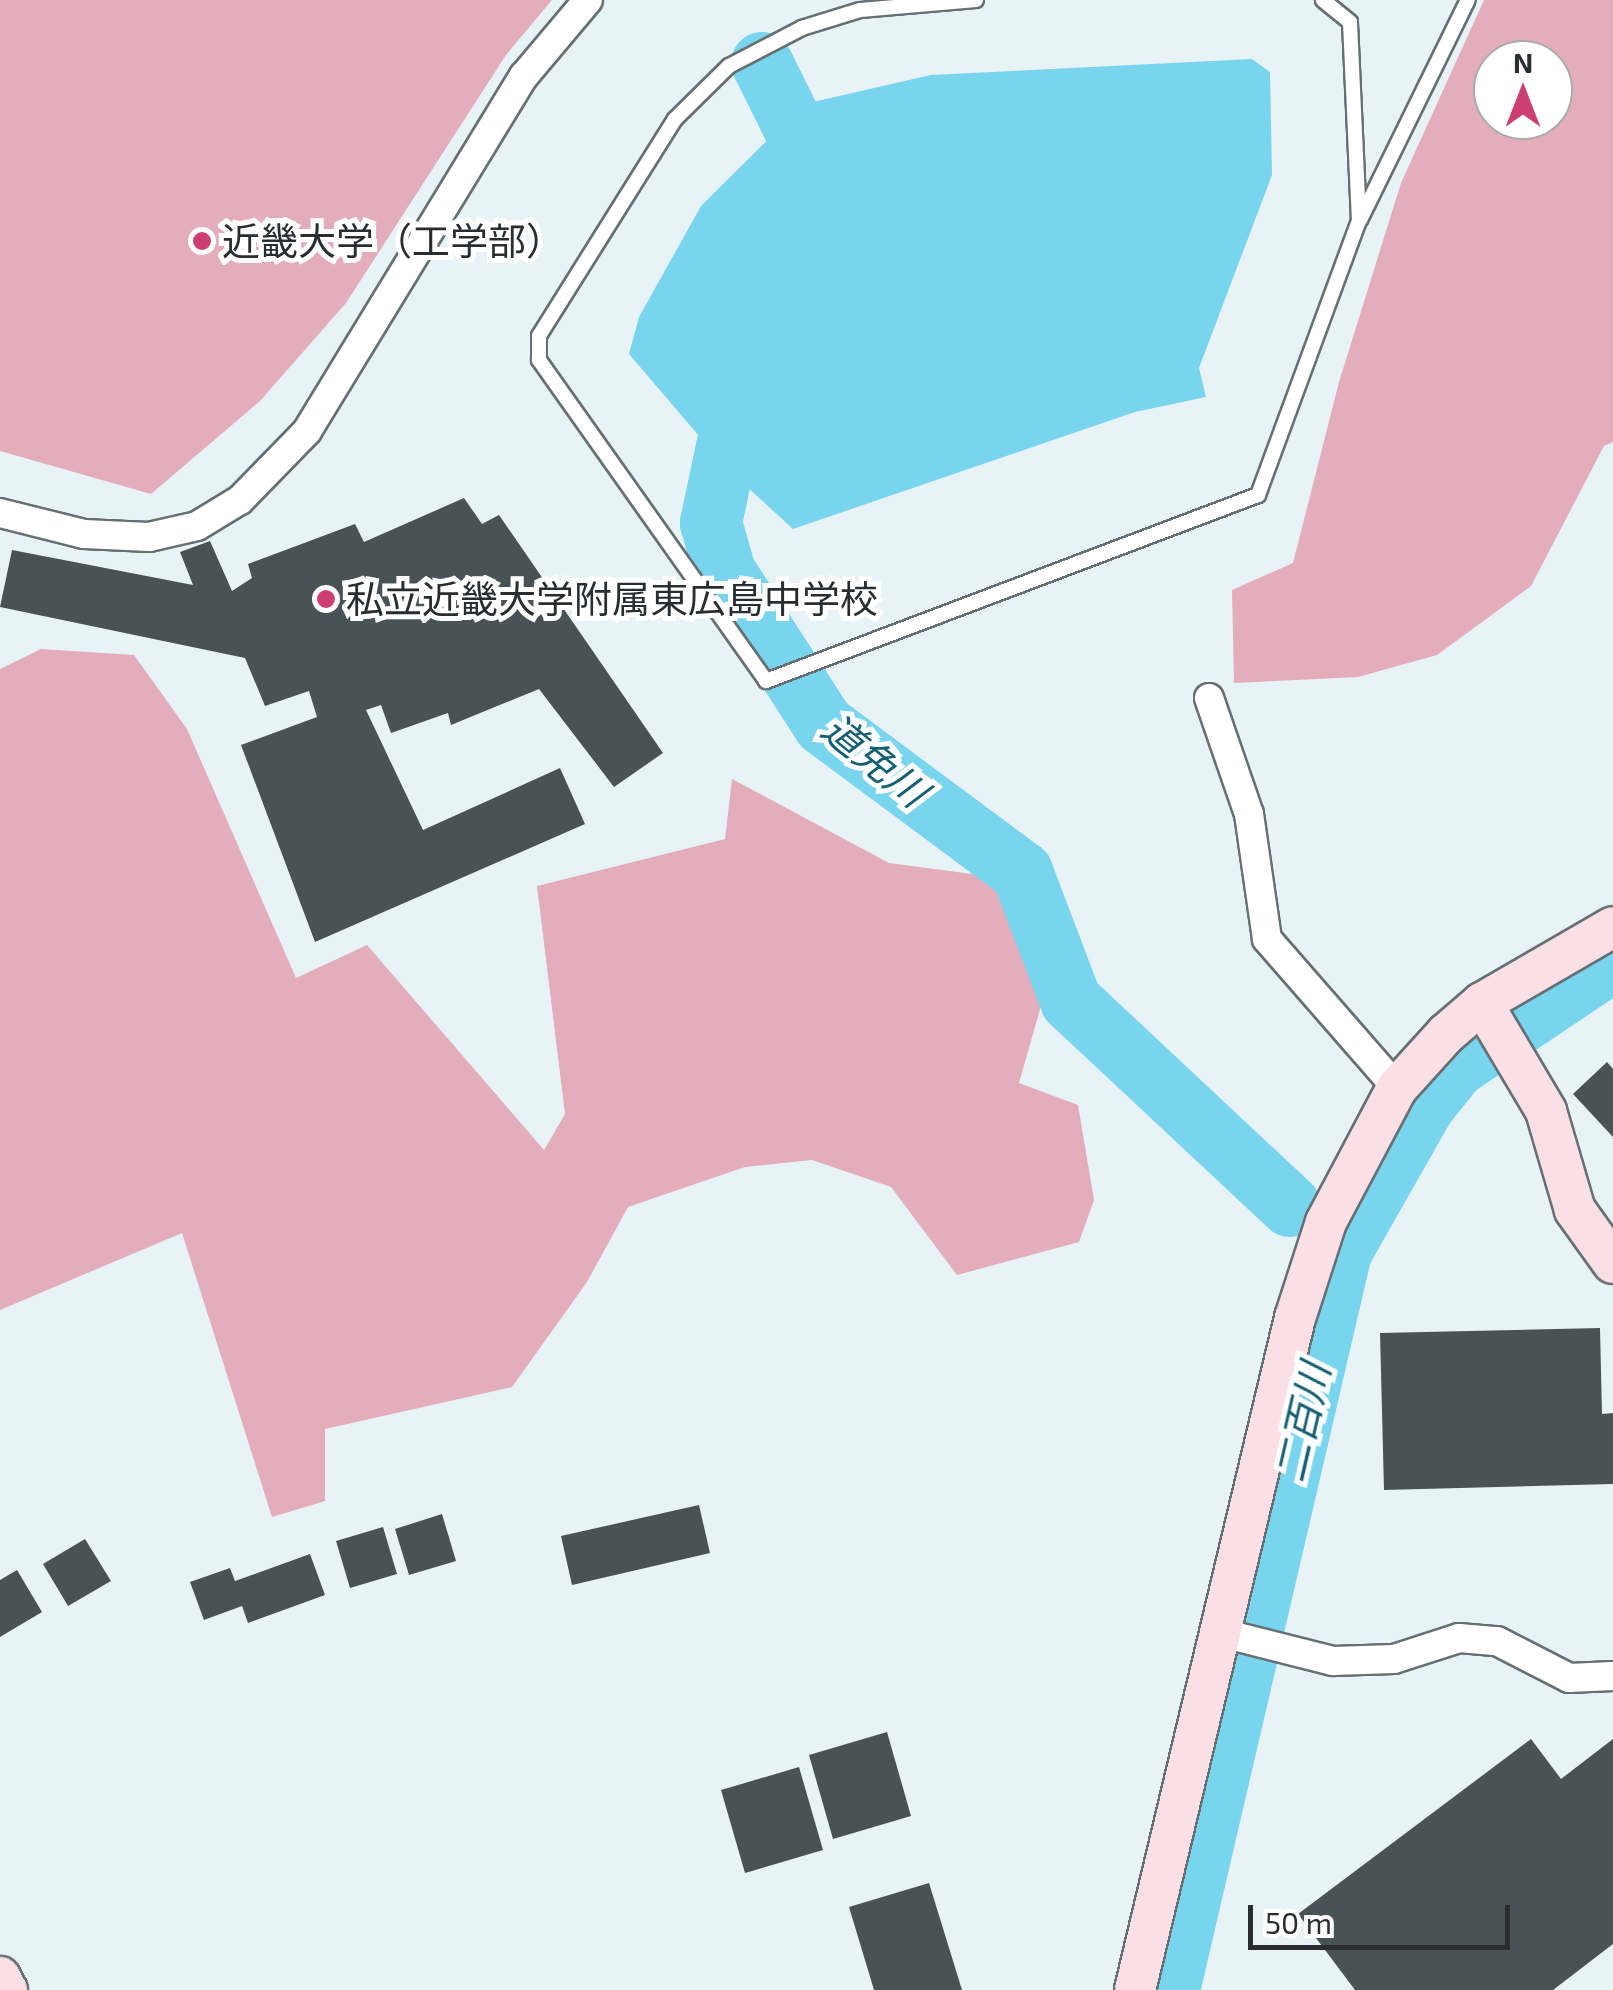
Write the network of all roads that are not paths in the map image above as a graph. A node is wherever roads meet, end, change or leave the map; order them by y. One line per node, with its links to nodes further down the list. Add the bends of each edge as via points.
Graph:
1 (588, 0): 6 (street, via 524,76 307,431 240,500 197,526 149,537 84,534)
2 (976, 0): 5 (lane, via 860,10 802,28 730,66 675,119 539,336 539,360 766,681 1258,495)
3 (1324, 0): 5 (lane, via 1350,22)
4 (1468, 0): 5 (lane)
5 (1360, 221)
6 (0, 513)
7 (1210, 698): 10 (street, via 1249,814 1266,938)
8 (1613, 927): 9 (street)
9 (1482, 1004): 10 (street); 11 (street, via 1546,1111 1575,1210)
10 (1397, 1088): 12 (street, via 1326,1222 1294,1318)
11 (1613, 1263)
12 (1218, 1632): 13 (street, via 1333,1660 1394,1659 1459,1638 1497,1641 1569,1678); 16 (street)
13 (1613, 1676)
14 (0, 1976): 15 (street)
15 (7, 1990)
16 (1135, 1990)

